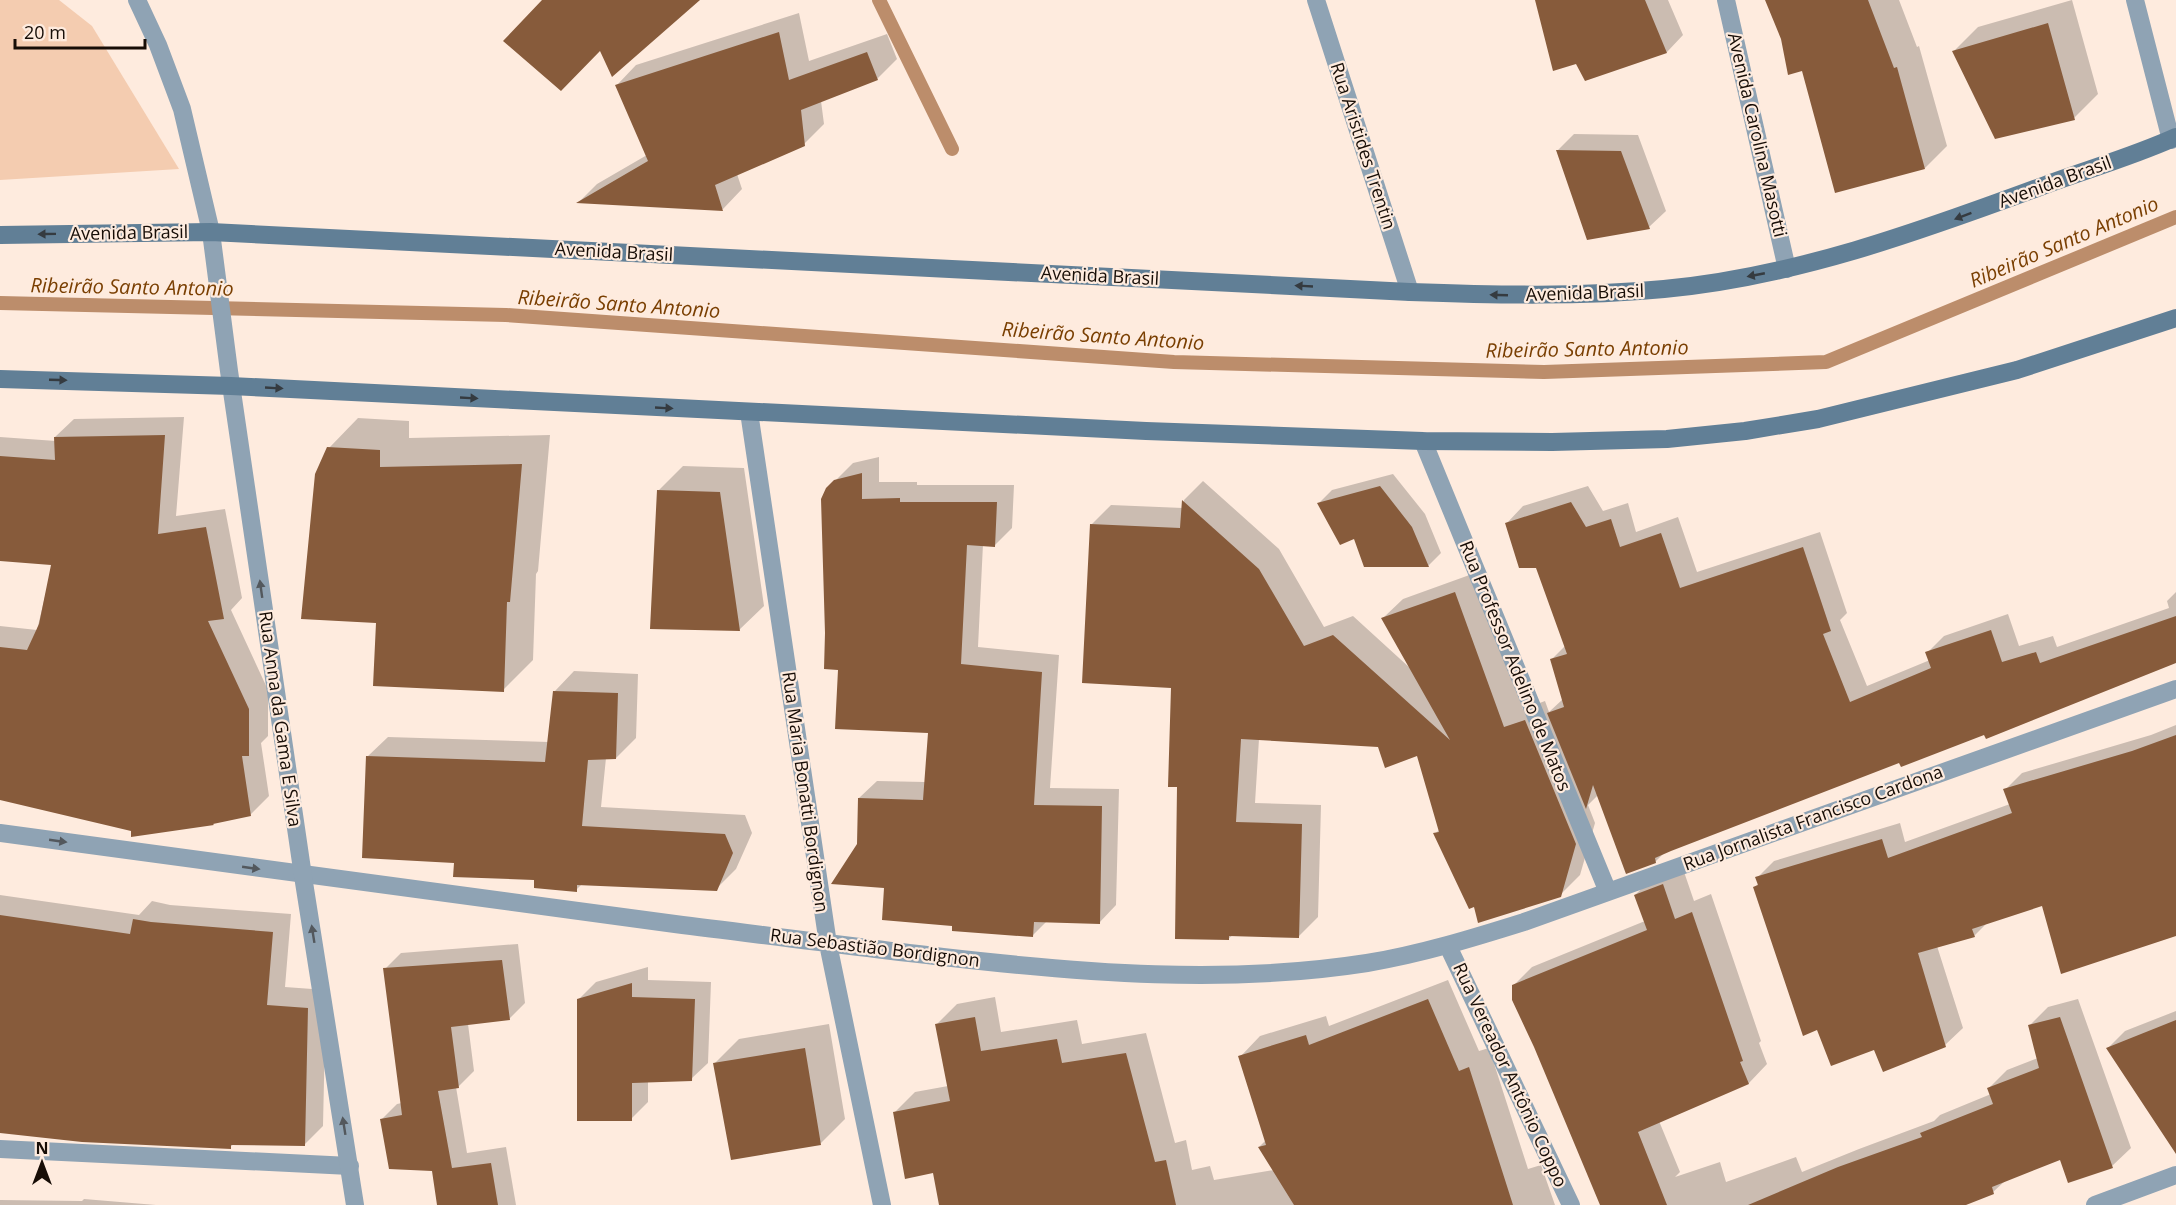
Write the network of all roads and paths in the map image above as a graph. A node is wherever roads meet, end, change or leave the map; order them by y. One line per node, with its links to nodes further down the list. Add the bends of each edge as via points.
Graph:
1 (136, 0): 7 (street, Rua Anna da Gama E Silva, via 182,109)
2 (1316, 0): 9 (street, Rua Aristides Trentin)
3 (1726, 0): 8 (street, Avenida Carolina Masotti)
4 (2135, 0): 5 (street)
5 (2173, 139): 8 (main road, Avenida Brasil, one-way to 8, via 1950,221)
6 (0, 235): 7 (main road, Avenida Brasil, one-way to 6)
7 (212, 240): 9 (main road, Avenida Brasil, one-way to 7); 12 (street, Rua Anna da Gama E Silva)
8 (1787, 269): 9 (main road, Avenida Brasil, one-way to 9, via 1653,290 1509,295)
9 (1410, 292)
10 (2176, 318): 14 (main road, via 2017,370 1818,419 1745,431 1667,439)
11 (0, 379): 12 (main road, one-way to 12)
12 (231, 386): 13 (main road, one-way to 13); 17 (street, Rua Anna da Gama E Silva, one-way to 12)
13 (749, 412): 14 (main road); 19 (street, Rua Maria Bonatti Bordignon)
14 (1423, 441): 18 (street, Rua Professor Adelino de Matos)
15 (2176, 689): 18 (street, Rua Jornalista Francisco Cardona)
16 (0, 833): 17 (street, Rua Sebastião Bordignon, one-way to 17)
17 (303, 876): 19 (street, Rua Sebastião Bordignon); 22 (street, Rua Anna da Gama E Silva, one-way to 17)
18 (1608, 892): 20 (street, Rua Jornalista Francisco Cardona)
19 (828, 944): 20 (street, Rua Sebastião Bordignon, via 1025,966 1155,975 1320,969); 25 (street, Rua Maria Bonatti Bordignon)
20 (1448, 946): 26 (street, Rua Vereador Antônio Coppo)
21 (0, 1149): 22 (street)
22 (350, 1166): 24 (street, Rua Anna da Gama E Silva)
23 (2176, 1175): 27 (street)
24 (356, 1205)
25 (882, 1205)
26 (1571, 1205)
27 (2095, 1205)

